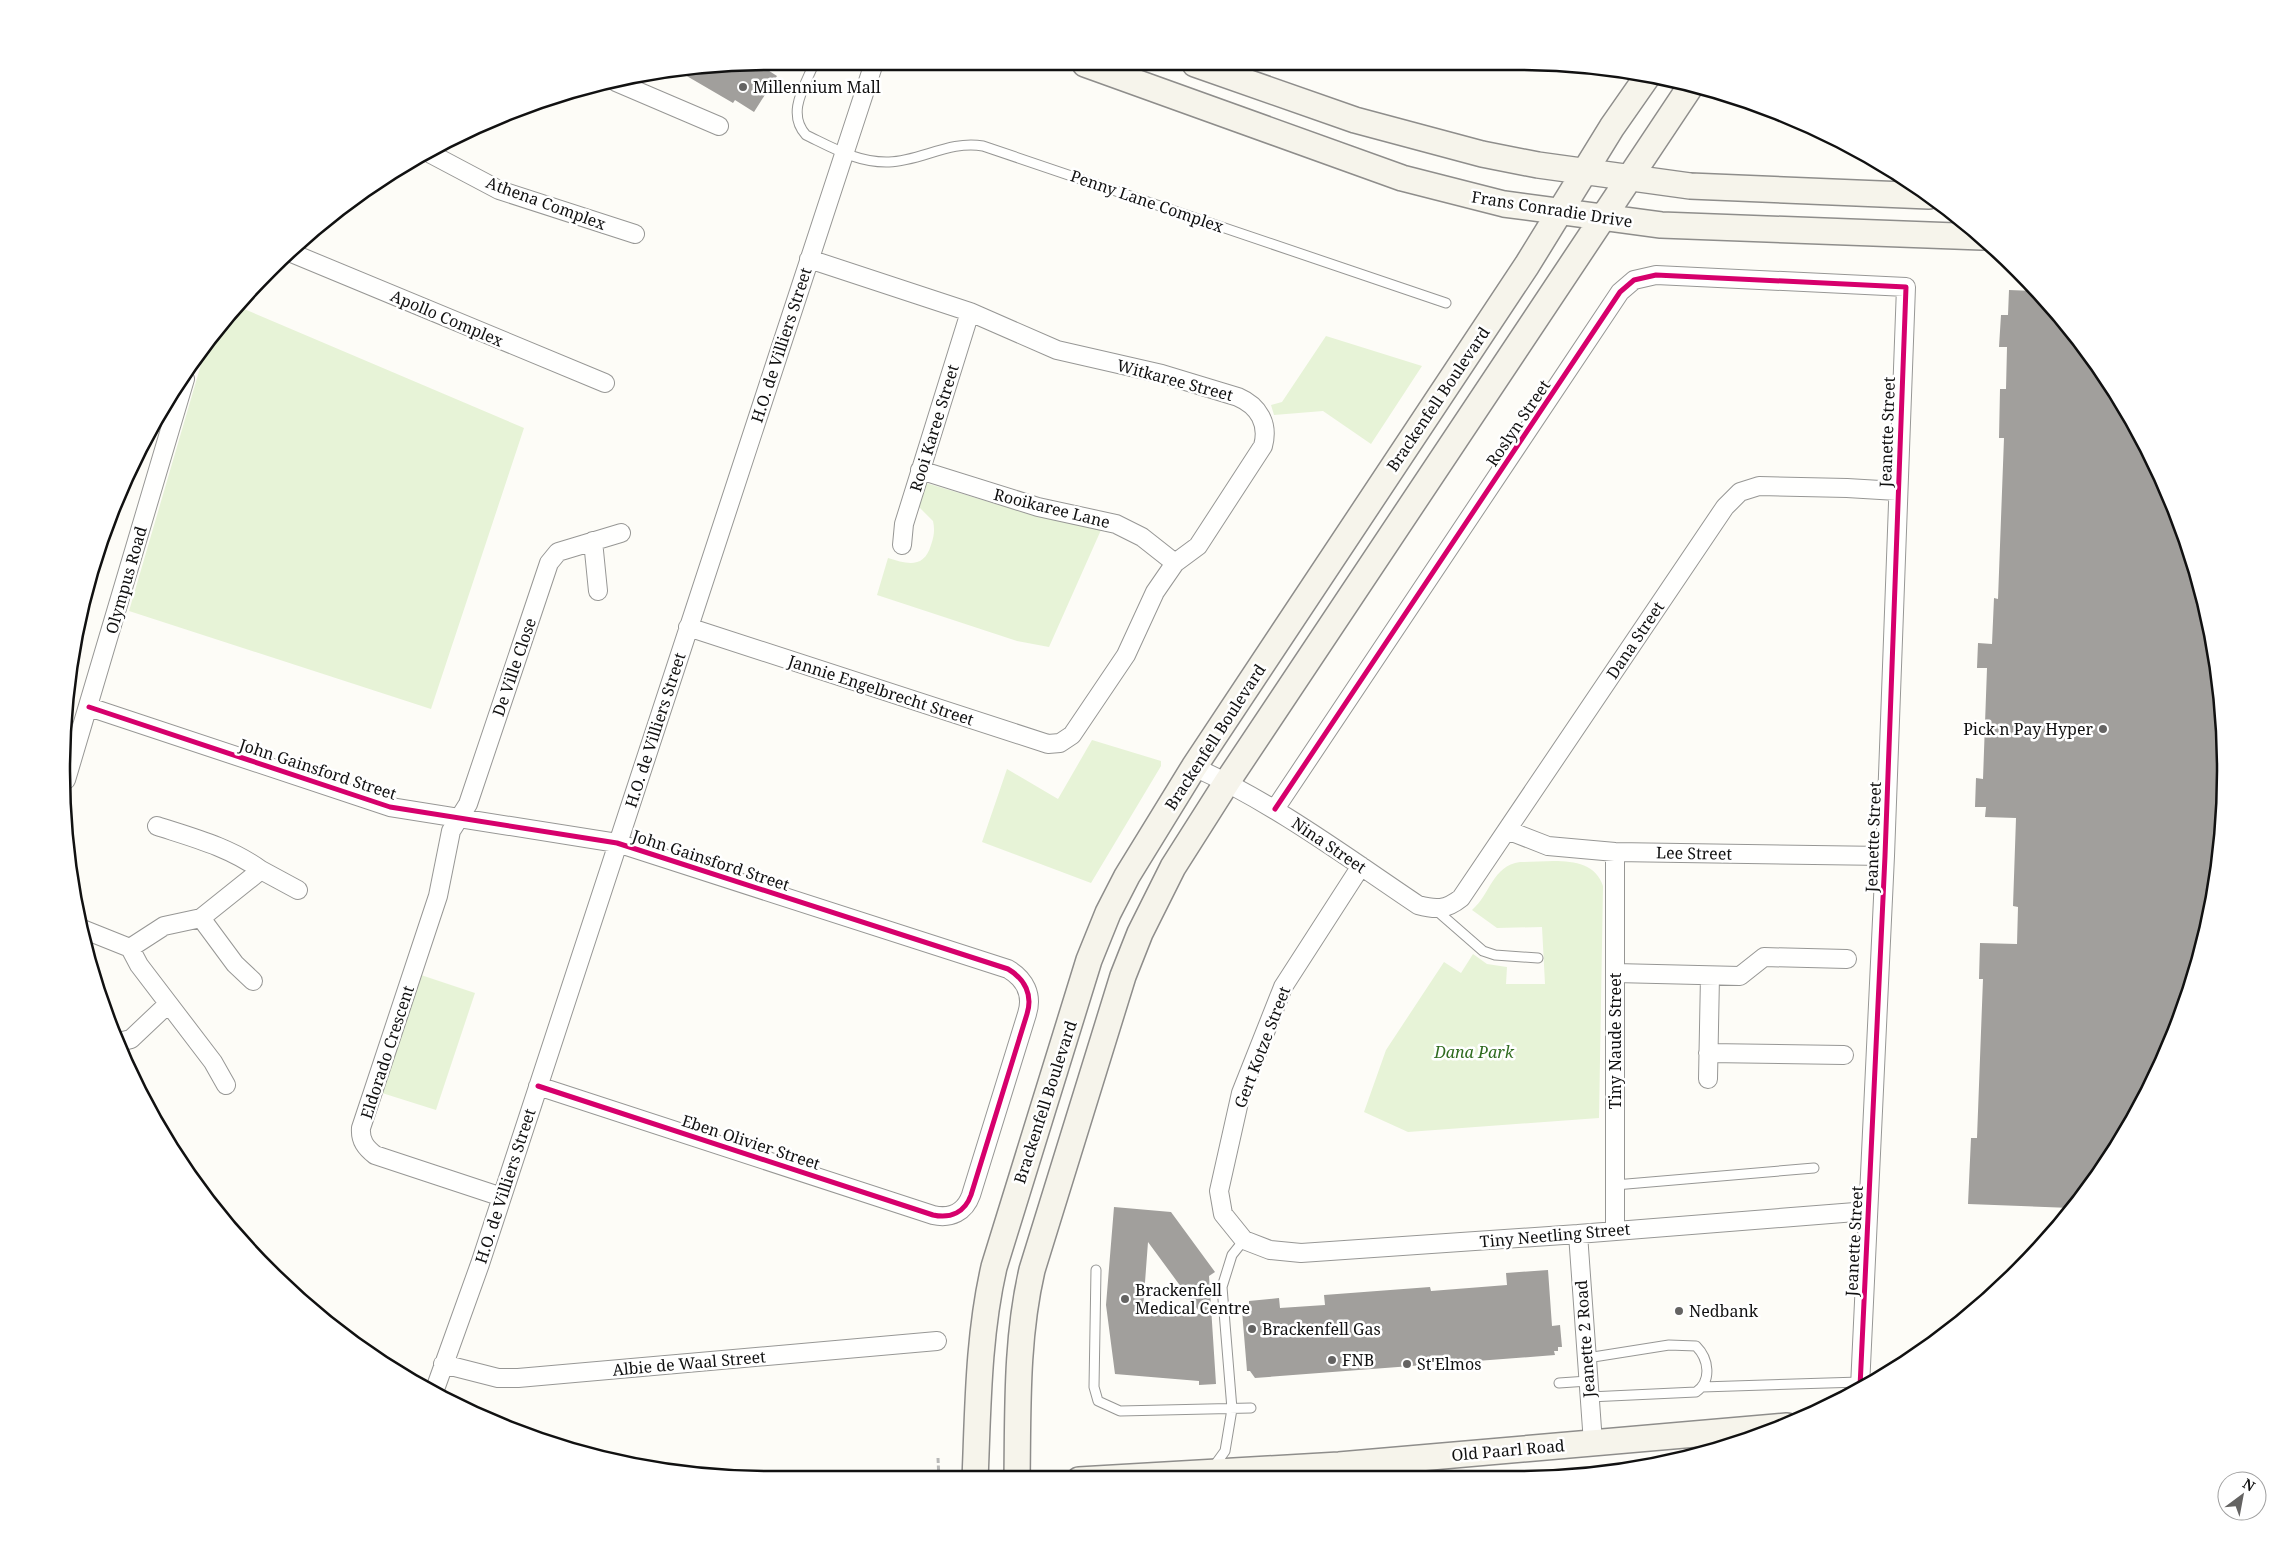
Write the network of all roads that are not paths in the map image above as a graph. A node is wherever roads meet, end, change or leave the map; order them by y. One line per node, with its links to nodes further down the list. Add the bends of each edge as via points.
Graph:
1 (810, 70): 9 (lane, Penny Lane Complex, via 798,100 796,114 800,128 806,135)
2 (872, 70): 9 (street, H.O. de Villiers Street)
3 (1102, 70): 14 (street, Frans Conradie Drive, via 1402,178 1504,204)
4 (1213, 70): 11 (street, via 1355,120 1422,139 1500,158)
5 (1643, 81): 11 (street, Brackenfell Boulevard)
6 (624, 85): 8 (street)
7 (1687, 91): 12 (street)
8 (719, 126)
9 (843, 153): 19 (street, H.O. de Villiers Street); 21 (lane, Penny Lane Complex, via 862,160 890,162 959,145 983,146)
10 (435, 156): 16 (street, Athena Complex, via 498,190)
11 (1586, 172): 12 (street); 14 (street, Brackenfell Boulevard)
12 (1630, 178): 13 (street, via 1690,186); 15 (street)
13 (1916, 195)
14 (1561, 212): 15 (street, Frans Conradie Drive); 36 (street, Brackenfell Boulevard)
15 (1604, 218): 17 (street, Frans Conradie Drive, via 1661,225); 37 (street)
16 (635, 234)
17 (1969, 237)
18 (297, 255): 23 (street, Apollo Complex)
19 (809, 259): 22 (street, Witkaree Street); 32 (street, H.O. de Villiers Street)
20 (1906, 287): 26 (street, Jeanette Street); 38 (street, Roslyn Street, via 1656,275 1634,280 1620,292)
21 (1446, 303)
22 (970, 312): 25 (street, Rooi Karee Street); 30 (street, Witkaree Street, via 1057,350 1162,374 1238,397 1260,414 1265,438 1260,454 1198,546)
23 (605, 384)
24 (181, 392): 33 (street, Olympus Road)
25 (920, 470): 29 (street, Rooi Karee Street, via 904,524); 30 (street, Rooikaree Lane, via 1038,508 1116,524 1142,537)
26 (1897, 491): 41 (street, Dana Street, via 1759,486 1740,492 1725,507); 44 (street, Jeanette Street)
27 (621, 533): 28 (street, De Ville Close)
28 (593, 541): 31 (street); 39 (street, De Ville Close, via 558,552 549,563 468,804)
29 (902, 545)
30 (1176, 563): 34 (street, Witkaree Street, via 1154,592 1126,655)
31 (598, 591)
32 (688, 627): 34 (street, Jannie Engelbrecht Street, via 1048,744 1060,743); 42 (street, H.O. de Villiers Street)
33 (89, 707): 35 (street, Olympus Road); 39 (street, John Gainsford Street, via 390,807)
34 (1072, 735)
35 (70, 767)
36 (1194, 767): 37 (street, Nina Street); 86 (street, Brackenfell Boulevard, via 1108,913 1089,960 1001,1241 982,1332)
37 (1227, 782): 38 (street, Nina Street); 87 (street, via 1173,868 1140,933 1123,976 1032,1270 1019,1353)
38 (1275, 809): 45 (street, Nina Street)
39 (460, 818): 42 (street, John Gainsford Street); 66 (street, Eldorado Crescent, via 451,831 438,896 360,1135 363,1144 375,1155)
40 (157, 826): 46 (street, via 224,848)
41 (1507, 830): 43 (street, Lee Street, via 1548,846); 48 (street, Dana Street, via 1461,898 1451,906)
42 (617, 843): 63 (street, H.O. de Villiers Street); 68 (street, John Gainsford Street, via 1008,969 1021,978 1028,992 1029,1007 972,1195)
43 (1615, 852): 44 (street, Lee Street); 54 (street, Tiny Naude Street)
44 (1885, 856): 67 (street, Jeanette Street)
45 (1361, 866): 48 (street, Nina Street, via 1418,905); 71 (street, Gert Kotze Street, via 1283,987 1241,1093 1220,1191 1223,1214)
46 (261, 870): 47 (street); 49 (street)
47 (298, 890)
48 (1436, 910): 52 (lane, via 1483,951)
49 (201, 918): 51 (street, via 164,926); 56 (street, via 234,964)
50 (89, 932): 51 (street)
51 (130, 948): 57 (street)
52 (1538, 958)
53 (1848, 959): 55 (street, via 1764,957 1740,976)
54 (1615, 973): 55 (street); 65 (street, Tiny Naude Street)
55 (1710, 976): 59 (street)
56 (253, 981)
57 (168, 1004): 58 (street, via 131,1039); 62 (street, via 213,1062)
58 (124, 1041)
59 (1708, 1053): 60 (street); 61 (street)
60 (1844, 1055)
61 (1708, 1079)
62 (226, 1085)
63 (538, 1086): 66 (street, H.O. de Villiers Street); 68 (street, Eben Olivier Street, via 933,1215 941,1217)
64 (1814, 1168): 65 (lane)
65 (1615, 1185): 69 (street, Tiny Naude Street)
66 (502, 1197): 75 (street, H.O. de Villiers Street)
67 (1868, 1211): 69 (street, Tiny Neetling Street); 76 (street, Jeanette Street)
68 (958, 1213)
69 (1615, 1230): 70 (street, Tiny Neetling Street)
70 (1578, 1234): 71 (street, Tiny Neetling Street, via 1301,1253 1270,1250); 74 (street, Jeanette 2 Road)
71 (1244, 1240): 83 (lane, via 1232,1255 1222,1287)
72 (1096, 1270): 83 (lane, via 1094,1388 1098,1401 1120,1411)
73 (937, 1341): 75 (street, Albie de Waal Street, via 518,1378 498,1378)
74 (1586, 1358): 80 (lane, via 1669,1345 1696,1346 1702,1352 1706,1367 1707,1375); 81 (street, Jeanette 2 Road)
75 (443, 1364): 79 (street, H.O. de Villiers Street)
76 (1860, 1381)
77 (1560, 1383): 81 (lane)
78 (1852, 1385): 80 (lane)
79 (436, 1386)
80 (1702, 1387): 81 (lane, via 1696,1392)
81 (1589, 1389): 85 (street, Jeanette 2 Road)
82 (1251, 1408): 83 (lane)
83 (1232, 1409): 88 (lane, via 1225,1451)
84 (1756, 1429): 85 (street, Old Paarl Road)
85 (1593, 1443): 89 (street, Old Paarl Road)
86 (975, 1471)
87 (1017, 1471)
88 (1211, 1471)
89 (1226, 1471)

